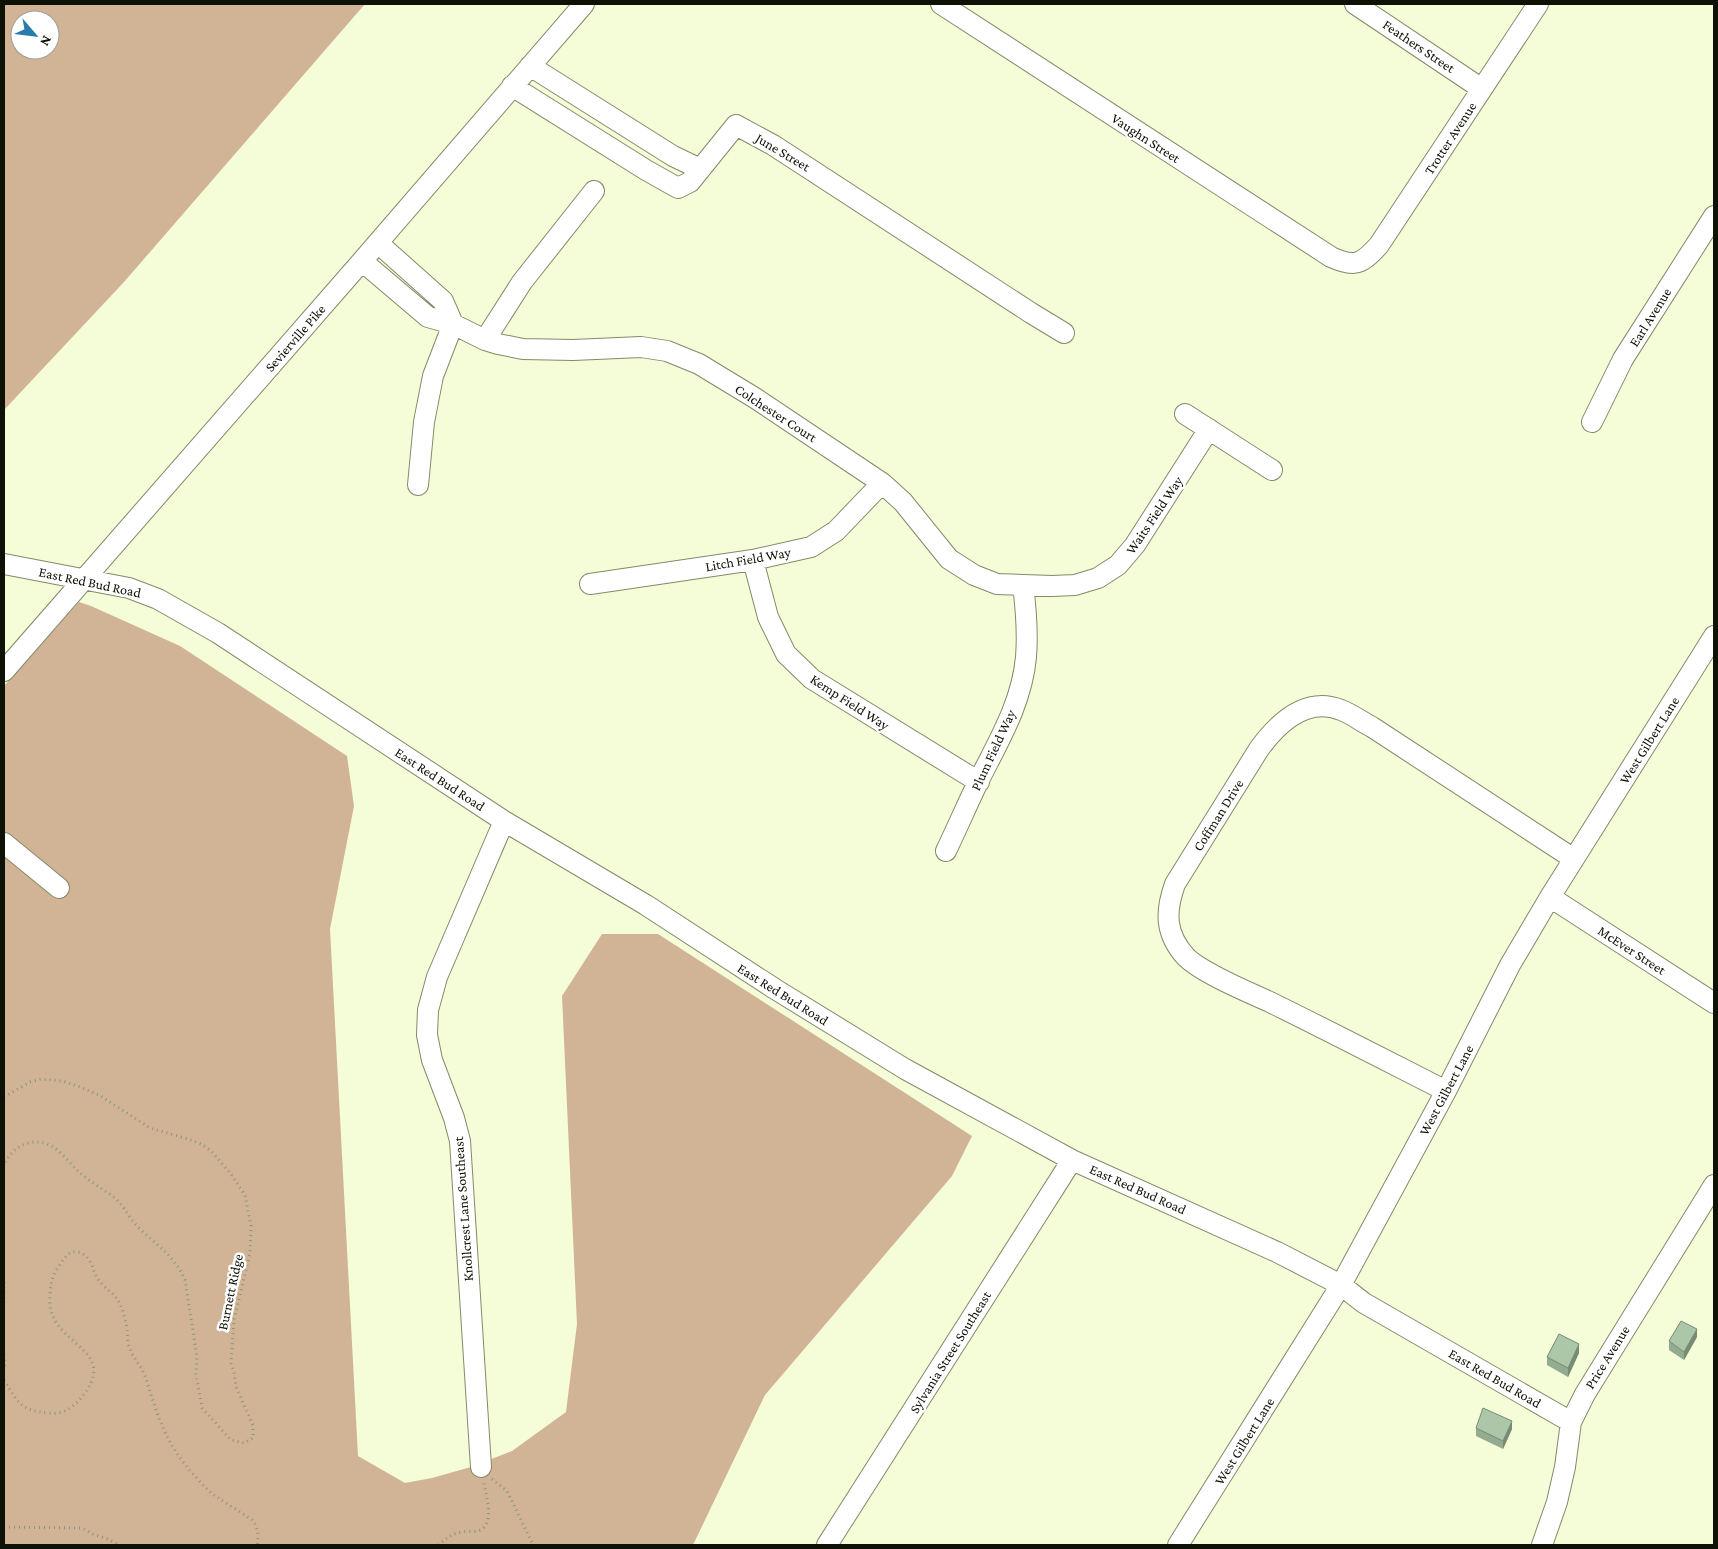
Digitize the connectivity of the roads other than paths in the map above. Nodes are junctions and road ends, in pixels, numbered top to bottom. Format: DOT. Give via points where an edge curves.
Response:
graph roads {
  1 [pos="584,4"];
  2 [pos="941,4"];
  3 [pos="1355,4"];
  4 [pos="1538,4"];
  5 [pos="530,66"];
  6 [pos="512,86"];
  7 [pos="1482,89"];
  8 [pos="700,169"];
  9 [pos="594,191"];
  10 [pos="1714,216"];
  11 [pos="378,243"];
  12 [pos="362,261"];
  13 [pos="1356,264"];
  14 [pos="453,324"];
  15 [pos="1064,333"];
  16 [pos="485,340"];
  17 [pos="1185,414"];
  18 [pos="1592,422"];
  19 [pos="1209,430"];
  20 [pos="1272,470"];
  21 [pos="882,483"];
  22 [pos="418,485"];
  23 [pos="753,560"];
  24 [pos="4,564"];
  25 [pos="83,579"];
  26 [pos="590,584"];
  27 [pos="1023,585"];
  28 [pos="1714,636"];
  29 [pos="4,671"];
  30 [pos="978,782"];
  31 [pos="504,821"];
  32 [pos="4,843"];
  33 [pos="946,851"];
  34 [pos="1574,859"];
  35 [pos="59,888"];
  36 [pos="1550,897"];
  37 [pos="1714,1003"];
  38 [pos="1446,1091"];
  39 [pos="1072,1160"];
  40 [pos="1714,1185"];
  41 [pos="1342,1285"];
  42 [pos="1571,1422"];
  43 [pos="481,1467"];
  44 [pos="827,1545"];
  45 [pos="1178,1545"];
  46 [pos="1542,1545"];
  1 -- 5 [label="street, Sevierville Pike"];
  2 -- 13 [label="street, Vaughn Street" via="1331,257"];
  3 -- 7 [label="street, Feathers Street"];
  4 -- 7 [label="street, Trotter Avenue"];
  5 -- 6 [label="street, Sevierville Pike"];
  5 -- 8 [label="street" via="673,156"];
  6 -- 8 [label="street, June Street" via="678,188 690,182"];
  6 -- 11 [label="street, Sevierville Pike"];
  7 -- 13 [label="street, Trotter Avenue" via="1379,245 1367,259"];
  8 -- 15 [label="street, June Street" via="736,126 773,145"];
  9 -- 16 [label="street" via="522,282"];
  10 -- 18 [label="street, Earl Avenue" via="1624,359"];
  11 -- 12 [label="street, Sevierville Pike"];
  11 -- 14 [label="street" via="443,302"];
  12 -- 14 [label="street, Colchester Court" via="428,317"];
  12 -- 25 [label="street, Sevierville Pike"];
  14 -- 16 [label="street, Colchester Court"];
  14 -- 22 [label="street" via="433,376 424,422"];
  16 -- 21 [label="street, Colchester Court" via="523,350 641,347 668,351 699,364"];
  17 -- 19 [label="street"];
  19 -- 20 [label="street"];
  19 -- 27 [label="street, Waits Field Way" via="1135,546 1118,565 1098,578 1075,585"];
  21 -- 23 [label="street, Litch Field Way" via="836,531 811,547"];
  21 -- 27 [label="street, Colchester Court" via="903,502 949,559 974,575 997,584"];
  23 -- 26 [label="street, Litch Field Way"];
  23 -- 30 [label="street, Kemp Field Way" via="768,617 786,654 812,679"];
  24 -- 25 [label="street, East Red Bud Road"];
  25 -- 29 [label="street, Sevierville Pike"];
  25 -- 31 [label="street, East Red Bud Road" via="129,588 180,610"];
  27 -- 30 [label="street, Plum Field Way" via="1026,659 1018,698"];
  28 -- 34 [label="street, West Gilbert Lane"];
  30 -- 33 [label="street, Plum Field Way"];
  31 -- 39 [label="street, East Red Bud Road" via="646,904 905,1069"];
  31 -- 43 [label="street, Knollcrest Lane Southeast" via="437,977 428,1010 427,1035 432,1060 460,1141"];
  32 -- 35 [label="street"];
  34 -- 36 [label="street, West Gilbert Lane"];
  34 -- 38 [label="street, Coffman Drive" via="1372,728 1340,710 1320,706 1288,717 1272,731 1175,884 1168,903 1169,925 1187,958 1206,971"];
  36 -- 37 [label="street, McEver Street"];
  36 -- 38 [label="street, West Gilbert Lane" via="1510,965"];
  38 -- 41 [label="street, West Gilbert Lane"];
  39 -- 41 [label="street, East Red Bud Road" via="1277,1252"];
  39 -- 44 [label="street, Sylvania Street Southeast"];
  40 -- 42 [label="street, Price Avenue"];
  41 -- 42 [label="street, East Red Bud Road" via="1364,1304"];
  41 -- 45 [label="street, West Gilbert Lane"];
  42 -- 46 [label="street, Price Avenue" via="1557,1502"];
}
